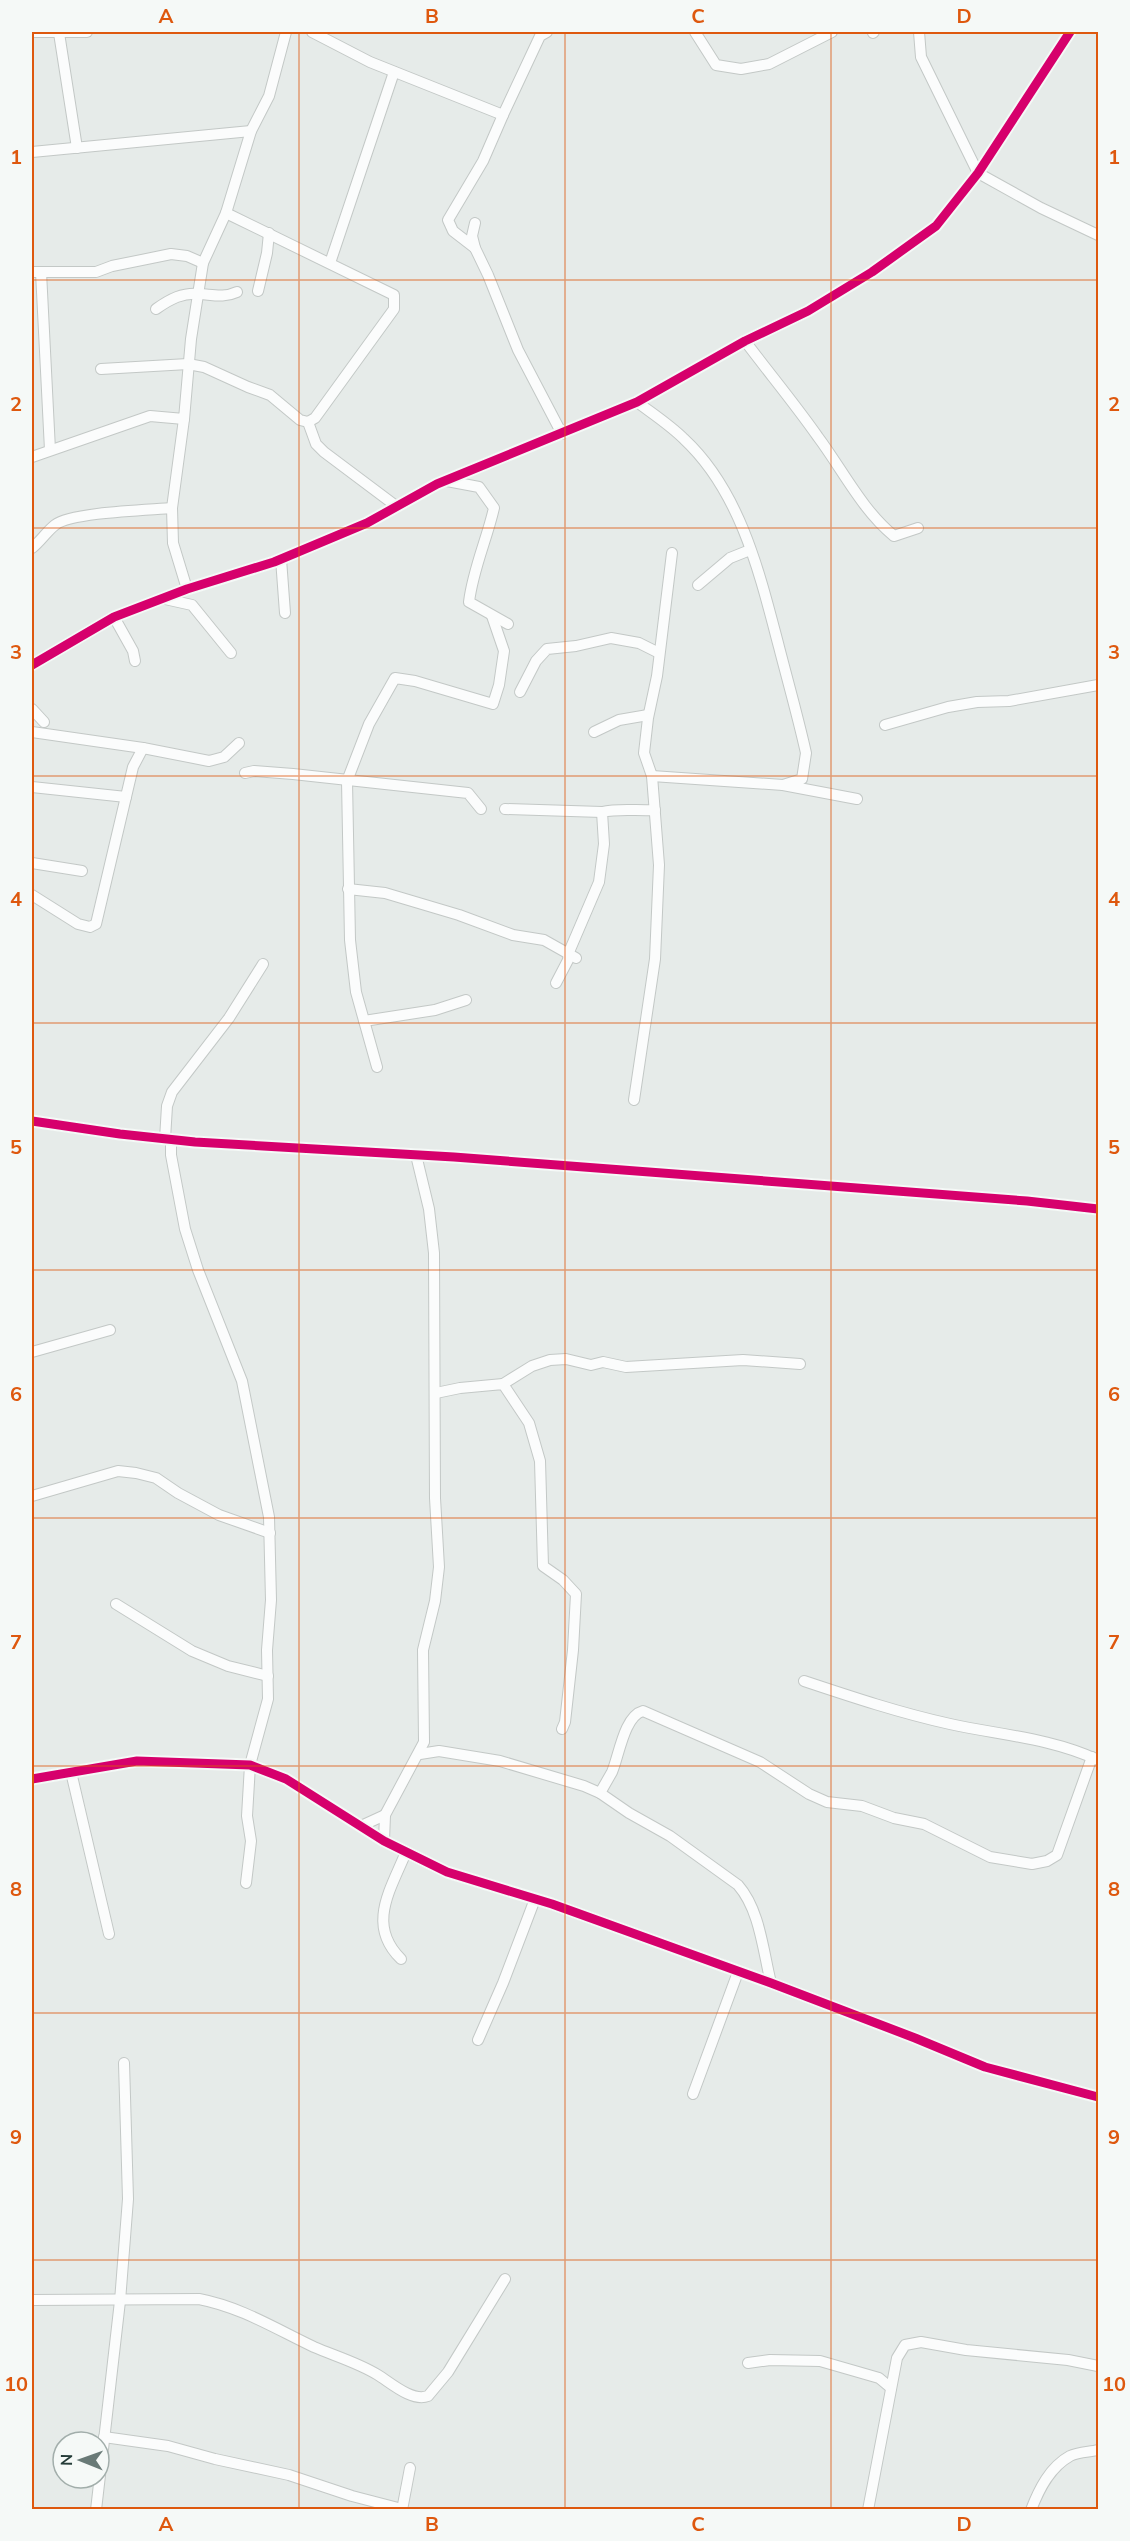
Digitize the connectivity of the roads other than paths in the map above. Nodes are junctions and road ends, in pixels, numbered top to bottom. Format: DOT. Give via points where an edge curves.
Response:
graph roads {
  1 [pos="32,32"];
  2 [pos="85,32"];
  3 [pos="286,32"];
  4 [pos="312,32"];
  5 [pos="547,32"];
  6 [pos="695,32"];
  7 [pos="832,32"];
  8 [pos="919,32"];
  9 [pos="1070,32"];
  10 [pos="58,33"];
  11 [pos="394,72"];
  12 [pos="503,115"];
  13 [pos="251,131"];
  14 [pos="77,148"];
  15 [pos="32,152"];
  16 [pos="978,173"];
  17 [pos="226,213"];
  18 [pos="475,224"];
  19 [pos="269,233"];
  20 [pos="1098,236"];
  21 [pos="475,248"];
  22 [pos="330,262"];
  23 [pos="203,263"];
  24 [pos="36,272"];
  25 [pos="258,291"];
  26 [pos="237,292"];
  27 [pos="198,293"];
  28 [pos="156,309"];
  29 [pos="745,341"];
  30 [pos="188,364"];
  31 [pos="101,369"];
  32 [pos="637,402"];
  33 [pos="184,419"];
  34 [pos="308,422"];
  35 [pos="562,434"];
  36 [pos="50,450"];
  37 [pos="32,457"];
  38 [pos="447,481"];
  39 [pos="396,506"];
  40 [pos="172,508"];
  41 [pos="918,528"];
  42 [pos="32,548"];
  43 [pos="750,550"];
  44 [pos="672,553"];
  45 [pos="281,559"];
  46 [pos="698,585"];
  47 [pos="187,589"];
  48 [pos="165,599"];
  49 [pos="285,613"];
  50 [pos="492,616"];
  51 [pos="114,617"];
  52 [pos="508,624"];
  53 [pos="231,653"];
  54 [pos="659,653"];
  55 [pos="135,661"];
  56 [pos="32,665"];
  57 [pos="1098,686"];
  58 [pos="520,692"];
  59 [pos="32,709"];
  60 [pos="648,715"];
  61 [pos="44,722"];
  62 [pos="885,725"];
  63 [pos="32,732"];
  64 [pos="594,732"];
  65 [pos="239,743"];
  66 [pos="143,748"];
  67 [pos="245,772"];
  68 [pos="652,776"];
  69 [pos="347,781"];
  70 [pos="783,785"];
  71 [pos="32,788"];
  72 [pos="126,797"];
  73 [pos="857,799"];
  74 [pos="481,809"];
  75 [pos="506,809"];
  76 [pos="655,810"];
  77 [pos="602,812"];
  78 [pos="32,863"];
  79 [pos="82,871"];
  80 [pos="348,889"];
  81 [pos="32,895"];
  82 [pos="573,955"];
  83 [pos="262,964"];
  84 [pos="556,983"];
  85 [pos="466,1000"];
  86 [pos="364,1021"];
  87 [pos="377,1067"];
  88 [pos="634,1100"];
  89 [pos="32,1121"];
  90 [pos="168,1139"];
  91 [pos="416,1155"];
  92 [pos="1098,1209"];
  93 [pos="110,1330"];
  94 [pos="32,1352"];
  95 [pos="800,1364"];
  96 [pos="503,1384"];
  97 [pos="436,1393"];
  98 [pos="32,1496"];
  99 [pos="270,1533"];
  100 [pos="116,1604"];
  101 [pos="268,1677"];
  102 [pos="804,1681"];
  103 [pos="562,1728"];
  104 [pos="424,1740"];
  105 [pos="439,1751"];
  106 [pos="420,1754"];
  107 [pos="1095,1759"];
  108 [pos="250,1765"];
  109 [pos="71,1772"];
  110 [pos="32,1779"];
  111 [pos="600,1793"];
  112 [pos="385,1815"];
  113 [pos="361,1826"];
  114 [pos="384,1841"];
  115 [pos="406,1852"];
  116 [pos="246,1883"];
  117 [pos="535,1899"];
  118 [pos="109,1934"];
  119 [pos="401,1959"];
  120 [pos="738,1972"];
  121 [pos="771,1983"];
  122 [pos="478,2040"];
  123 [pos="124,2062"];
  124 [pos="693,2094"];
  125 [pos="1098,2097"];
  126 [pos="505,2279"];
  127 [pos="32,2300"];
  128 [pos="120,2301"];
  129 [pos="748,2363"];
  130 [pos="1098,2366"];
  131 [pos="894,2373"];
  132 [pos="879,2378"];
  133 [pos="891,2388"];
  134 [pos="105,2430"];
  135 [pos="111,2438"];
  136 [pos="1098,2450"];
  137 [pos="410,2468"];
  138 [pos="98,2490"];
  139 [pos="402,2509"];
  140 [pos="96,2510"];
  141 [pos="868,2510"];
  142 [pos="1031,2510"];
  1 -- 10 [label="street"];
  2 -- 10 [label="street"];
  3 -- 13 [label="street" via="269,96"];
  4 -- 11 [label="street"];
  5 -- 12 [label="street" via="540,36"];
  6 -- 7 [label="street" via="716,65 741,69 770,64"];
  8 -- 16 [label="street" via="921,57"];
  9 -- 16 [label="street"];
  10 -- 14 [label="street"];
  11 -- 12 [label="street"];
  11 -- 22 [label="street"];
  12 -- 21 [label="street" via="483,161 448,220 453,231"];
  13 -- 14 [label="street"];
  13 -- 17 [label="street"];
  14 -- 15 [label="street"];
  16 -- 20 [label="street"];
  16 -- 29 [label="street" via="936,226 808,311"];
  17 -- 19 [label="street"];
  17 -- 23 [label="street"];
  18 -- 21 [label="street"];
  19 -- 22 [label="street"];
  19 -- 25 [label="street"];
  21 -- 35 [label="street" via="518,350"];
  22 -- 34 [label="street" via="394,295 395,304 319,413"];
  23 -- 24 [label="street" via="171,254 96,273"];
  23 -- 27 [label="street"];
  24 -- 36 [label="street"];
  26 -- 27 [label="street" via="226,297"];
  27 -- 28 [label="street" via="173,297"];
  27 -- 30 [label="street"];
  29 -- 32 [label="street"];
  29 -- 41 [label="street" via="886,529 894,536"];
  30 -- 31 [label="street"];
  30 -- 33 [label="street"];
  30 -- 34 [label="street" via="213,370 270,395 300,420"];
  32 -- 35 [label="street"];
  32 -- 43 [label="street" via="684,439 710,469 733,507"];
  33 -- 36 [label="street" via="150,416"];
  33 -- 40 [label="street"];
  34 -- 39 [label="street" via="316,444 324,452"];
  35 -- 38 [label="street"];
  36 -- 37 [label="street"];
  38 -- 39 [label="street"];
  38 -- 50 [label="street" via="479,487 494,508 469,602"];
  39 -- 45 [label="street" via="368,523"];
  40 -- 42 [label="street" via="136,508 66,521 56,524"];
  40 -- 47 [label="street" via="173,543"];
  43 -- 46 [label="street" via="723,563"];
  43 -- 70 [label="street" via="766,594 806,753 802,779"];
  44 -- 54 [label="street"];
  45 -- 47 [label="street"];
  45 -- 49 [label="street"];
  47 -- 48 [label="street"];
  48 -- 51 [label="street"];
  48 -- 53 [label="street" via="192,605"];
  50 -- 52 [label="street"];
  50 -- 69 [label="street" via="504,651 493,704 395,678 369,724"];
  51 -- 55 [label="street"];
  51 -- 56 [label="street"];
  54 -- 58 [label="street" via="639,643 611,638 547,649"];
  54 -- 60 [label="street"];
  57 -- 62 [label="street" via="958,705"];
  59 -- 61 [label="street"];
  60 -- 64 [label="street" via="619,720"];
  60 -- 68 [label="street" via="644,753"];
  63 -- 66 [label="street"];
  65 -- 66 [label="street" via="224,757 209,761"];
  66 -- 72 [label="street" via="132,768"];
  67 -- 69 [label="street"];
  68 -- 70 [label="street"];
  68 -- 76 [label="street"];
  69 -- 74 [label="street" via="468,794"];
  69 -- 80 [label="street"];
  70 -- 73 [label="street"];
  71 -- 72 [label="street"];
  72 -- 81 [label="street" via="96,924 78,924"];
  75 -- 77 [label="street"];
  76 -- 77 [label="street"];
  76 -- 88 [label="street" via="659,866 655,959"];
  77 -- 82 [label="street" via="604,844 599,882"];
  78 -- 79 [label="street"];
  80 -- 82 [label="street" via="396,896 513,934 544,940"];
  80 -- 86 [label="street" via="356,992"];
  82 -- 84 [label="street"];
  83 -- 90 [label="street" via="229,1018 171,1092 167,1106"];
  85 -- 86 [label="street" via="435,1010"];
  86 -- 87 [label="street"];
  89 -- 90 [label="street"];
  90 -- 91 [label="street"];
  90 -- 99 [label="street" via="185,1229 242,1381"];
  91 -- 92 [label="street"];
  91 -- 97 [label="street" via="434,1252"];
  93 -- 94 [label="street"];
  95 -- 96 [label="street" via="743,1360 626,1367 550,1360"];
  96 -- 97 [label="street"];
  96 -- 103 [label="street" via="529,1423 540,1461 543,1566 576,1594"];
  97 -- 104 [label="street" via="439,1567 423,1650"];
  98 -- 99 [label="street" via="118,1471 135,1473 156,1478 219,1515"];
  99 -- 101 [label="street"];
  100 -- 101 [label="street" via="192,1652"];
  101 -- 108 [label="street" via="265,1713"];
  102 -- 107 [label="street" via="897,1712 1057,1744"];
  104 -- 105 [label="street"];
  104 -- 106 [label="street"];
  105 -- 106 [label="street"];
  105 -- 111 [label="street" via="524,1766"];
  106 -- 112 [label="street"];
  107 -- 111 [label="street" via="1057,1855 1032,1863 990,1857 924,1824 862,1806 827,1802 760,1762 643,1711 629,1724"];
  108 -- 109 [label="street" via="137,1761"];
  108 -- 113 [label="street" via="286,1779"];
  108 -- 116 [label="street" via="247,1815 251,1841"];
  109 -- 110 [label="street"];
  109 -- 118 [label="street"];
  111 -- 121 [label="street" via="670,1836 738,1885 754,1914"];
  112 -- 113 [label="street"];
  112 -- 114 [label="street"];
  113 -- 114 [label="street"];
  114 -- 115 [label="street"];
  115 -- 117 [label="street" via="447,1872"];
  115 -- 119 [label="street" via="383,1916 386,1940"];
  117 -- 120 [label="street"];
  117 -- 122 [label="street"];
  120 -- 121 [label="street"];
  120 -- 124 [label="street"];
  121 -- 125 [label="street" via="985,2067"];
  123 -- 128 [label="street" via="128,2199"];
  126 -- 128 [label="street" via="448,2373 423,2398 412,2396 277,2326 220,2303 198,2299"];
  127 -- 128 [label="street"];
  128 -- 134 [label="street"];
  129 -- 132 [label="street" via="807,2359"];
  130 -- 131 [label="street" via="911,2342 901,2350"];
  131 -- 132 [label="street"];
  131 -- 133 [label="street"];
  132 -- 133 [label="street"];
  133 -- 141 [label="street"];
  135 -- 139 [label="street" via="168,2446 289,2475"];
  136 -- 142 [label="street" via="1071,2456 1051,2472"];
  137 -- 139 [label="street"];
  138 -- 140 [label="street"];
}
